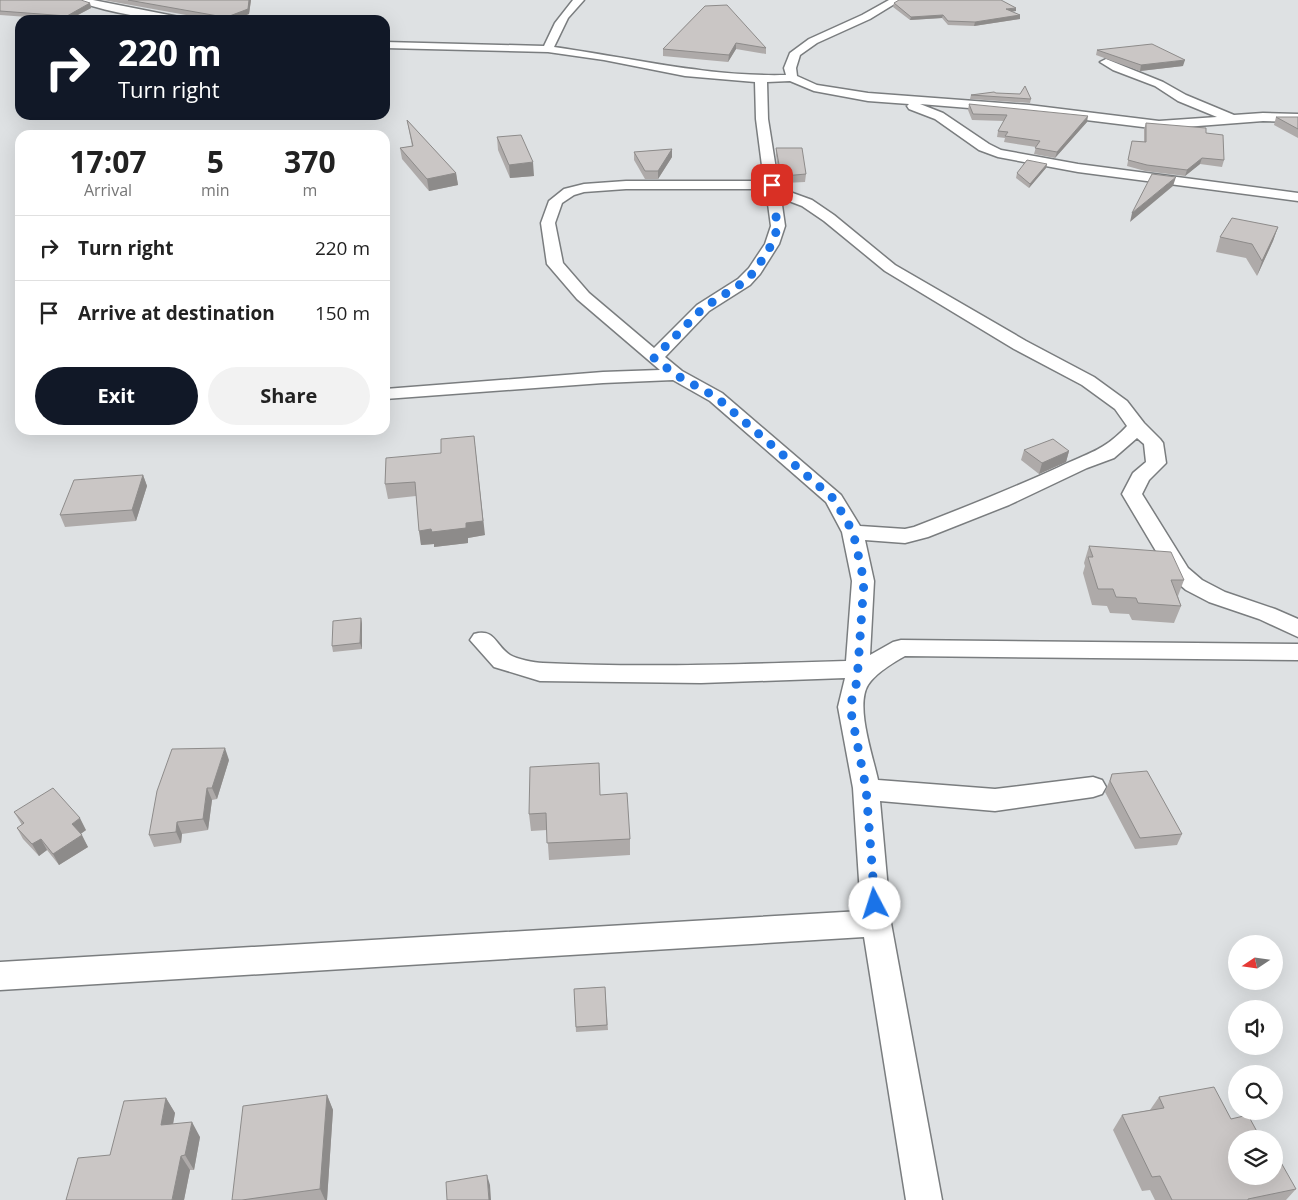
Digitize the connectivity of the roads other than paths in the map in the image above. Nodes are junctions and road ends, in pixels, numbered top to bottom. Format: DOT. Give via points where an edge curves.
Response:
graph roads {
  1 [pos="83,0"];
  2 [pos="579,0"];
  3 [pos="896,0"];
  4 [pos="165,15"];
  5 [pos="390,45"];
  6 [pos="548,49"];
  7 [pos="1106,62"];
  8 [pos="792,78"];
  9 [pos="761,79"];
  10 [pos="868,97"];
  11 [pos="1298,118"];
  12 [pos="1231,119"];
  13 [pos="772,188"];
  14 [pos="1298,197"];
  15 [pos="654,358"];
  16 [pos="676,375"];
  17 [pos="390,394"];
  18 [pos="1137,427"];
  19 [pos="853,532"];
  20 [pos="1298,629"];
  21 [pos="482,640"];
  22 [pos="1298,652"];
  23 [pos="857,675"];
  24 [pos="1093,787"];
  25 [pos="866,788"];
  26 [pos="876,923"];
  27 [pos="0,976"];
  28 [pos="924,1200"];
  1 -- 4 [label="street" via="104,7"];
  2 -- 6 [label="street" via="556,26"];
  3 -- 8 [label="street" via="795,53 790,68"];
  5 -- 6 [label="street"];
  6 -- 9 [label="street" via="685,73"];
  7 -- 12 [label="street"];
  8 -- 9 [label="street"];
  8 -- 10 [label="street" via="826,91"];
  9 -- 13 [label="street" via="762,119"];
  10 -- 12 [label="street" via="1029,109 1159,125"];
  10 -- 14 [label="street" via="896,100 938,116 998,153 1078,168"];
  11 -- 12 [label="street"];
  13 -- 15 [label="street" via="778,226 772,244 755,271 744,282 703,308"];
  13 -- 15 [label="street" via="626,185 584,188 569,192 556,201 548,223 555,264 583,296"];
  13 -- 18 [label="street" via="807,203 890,268 1088,381 1121,405"];
  15 -- 16 [label="street"];
  16 -- 17 [label="street" via="633,375"];
  16 -- 19 [label="street" via="716,397 834,499"];
  18 -- 19 [label="street" via="1107,454 1002,501 921,532 905,536"];
  18 -- 20 [label="street" via="1152,442 1156,463 1140,478 1132,494 1180,574 1217,597 1267,614"];
  19 -- 23 [label="street" via="864,581"];
  21 -- 23 [label="street" via="502,661 540,672"];
  22 -- 23 [label="street" via="901,648"];
  23 -- 25 [label="street" via="850,707"];
  24 -- 25 [label="street" via="995,800"];
  25 -- 26 [label="street"];
  26 -- 27 [label="street"];
  26 -- 28 [label="street"];
}
